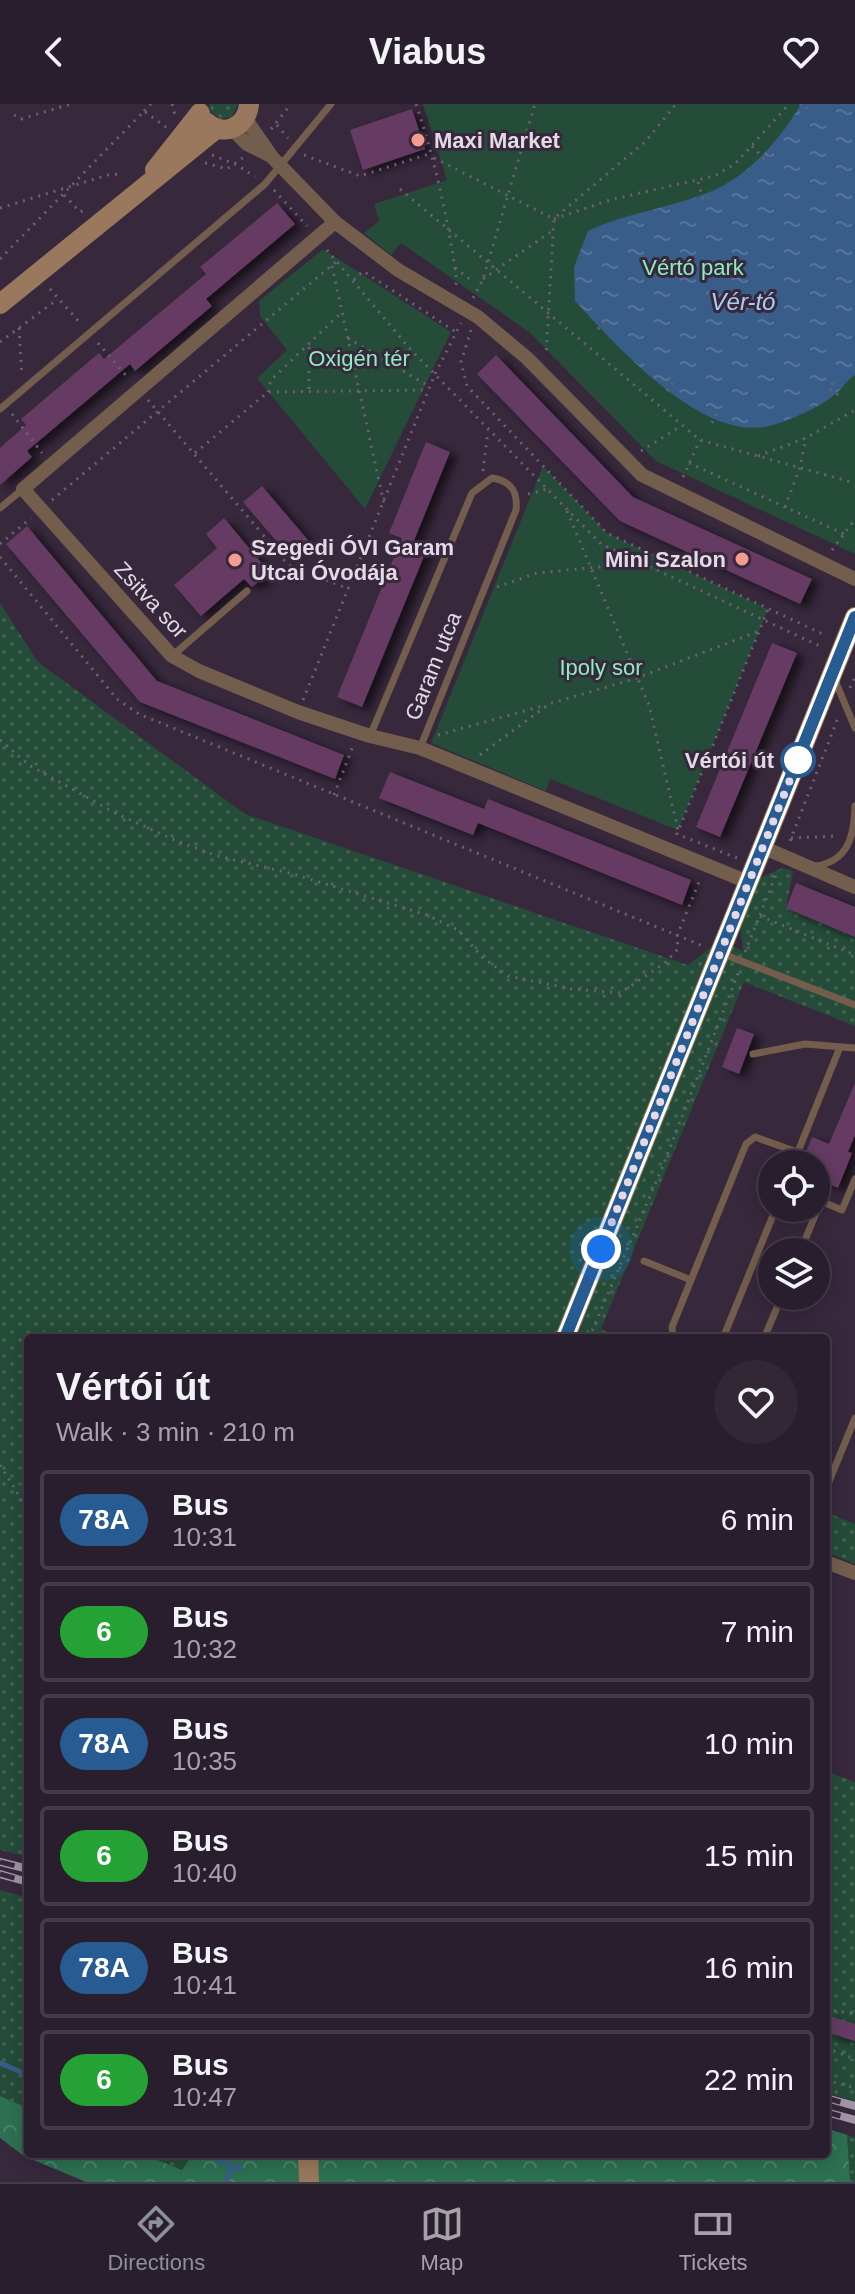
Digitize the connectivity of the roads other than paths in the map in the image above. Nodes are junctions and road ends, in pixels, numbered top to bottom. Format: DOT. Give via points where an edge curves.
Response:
graph roads {
  1 [pos="331,104"];
  2 [pos="199,109"];
  3 [pos="235,120"];
  4 [pos="276,161"];
  5 [pos="142,187"];
  6 [pos="335,222"];
  7 [pos="0,304"];
  8 [pos="3,407"];
  9 [pos="23,489"];
  10 [pos="0,508"];
  11 [pos="855,579"];
  12 [pos="247,591"];
  13 [pos="855,617"];
  14 [pos="172,656"];
  15 [pos="833,676"];
  16 [pos="855,728"];
  17 [pos="364,734"];
  18 [pos="422,744"];
  19 [pos="855,806"];
  20 [pos="755,864"];
  21 [pos="814,867"];
  22 [pos="855,887"];
  23 [pos="719,953"];
  24 [pos="855,1005"];
  25 [pos="840,1047"];
  26 [pos="855,1048"];
  27 [pos="753,1054"];
  28 [pos="792,1150"];
  29 [pos="798,1150"];
  30 [pos="855,1179"];
  31 [pos="853,1192"];
  32 [pos="830,1205"];
  33 [pos="770,1222"];
  34 [pos="644,1261"];
  35 [pos="691,1280"];
  36 [pos="776,1310"];
  37 [pos="567,1334"];
  38 [pos="673,1334"];
  39 [pos="725,1334"];
  40 [pos="766,1334"];
  41 [pos="855,1418"];
  42 [pos="830,1479"];
  43 [pos="830,1564"];
  44 [pos="855,1573"];
  45 [pos="308,2158"];
  46 [pos="309,2182"];
  1 -- 4 [label="lane" via="296,147"];
  2 -- 3 [label="street"];
  2 -- 5 [label="street"];
  3 -- 4 [label="street" via="247,144"];
  3 -- 5 [label="street"];
  4 -- 6 [label="street"];
  4 -- 8 [label="lane" via="265,184"];
  5 -- 7 [label="street"];
  6 -- 9 [label="street"];
  6 -- 11 [label="street" via="398,270 472,313 539,370 642,475"];
  9 -- 10 [label="lane"];
  9 -- 14 [label="street, Zsitva sor"];
  12 -- 14 [label="lane"];
  13 -- 15 [label="street"];
  14 -- 17 [label="street, Zsitva sor" via="298,712"];
  15 -- 16 [label="lane"];
  15 -- 20 [label="street"];
  17 -- 18 [label="street, Zsitva sor"];
  17 -- 18 [label="lane, Garam utca" via="472,493 492,478 503,480 513,486 516,510"];
  18 -- 20 [label="street, Zsitva sor" via="464,767 706,865"];
  19 -- 21 [label="lane" via="853,835 842,855"];
  20 -- 21 [label="street, Zsitva sor" via="784,858"];
  20 -- 23 [label="street"];
  21 -- 22 [label="street, Zsitva sor"];
  23 -- 24 [label="lane"];
  23 -- 37 [label="street"];
  25 -- 26 [label="lane"];
  25 -- 27 [label="lane" via="805,1044"];
  25 -- 29 [label="lane"];
  28 -- 35 [label="lane" via="766,1139 750,1139"];
  30 -- 31 [label="lane"];
  31 -- 32 [label="lane" via="842,1210"];
  33 -- 39 [label="lane"];
  34 -- 35 [label="lane"];
  35 -- 38 [label="lane"];
  36 -- 40 [label="lane"];
  41 -- 42 [label="lane"];
  43 -- 44 [label="street"];
  45 -- 46 [label="street"];
}
